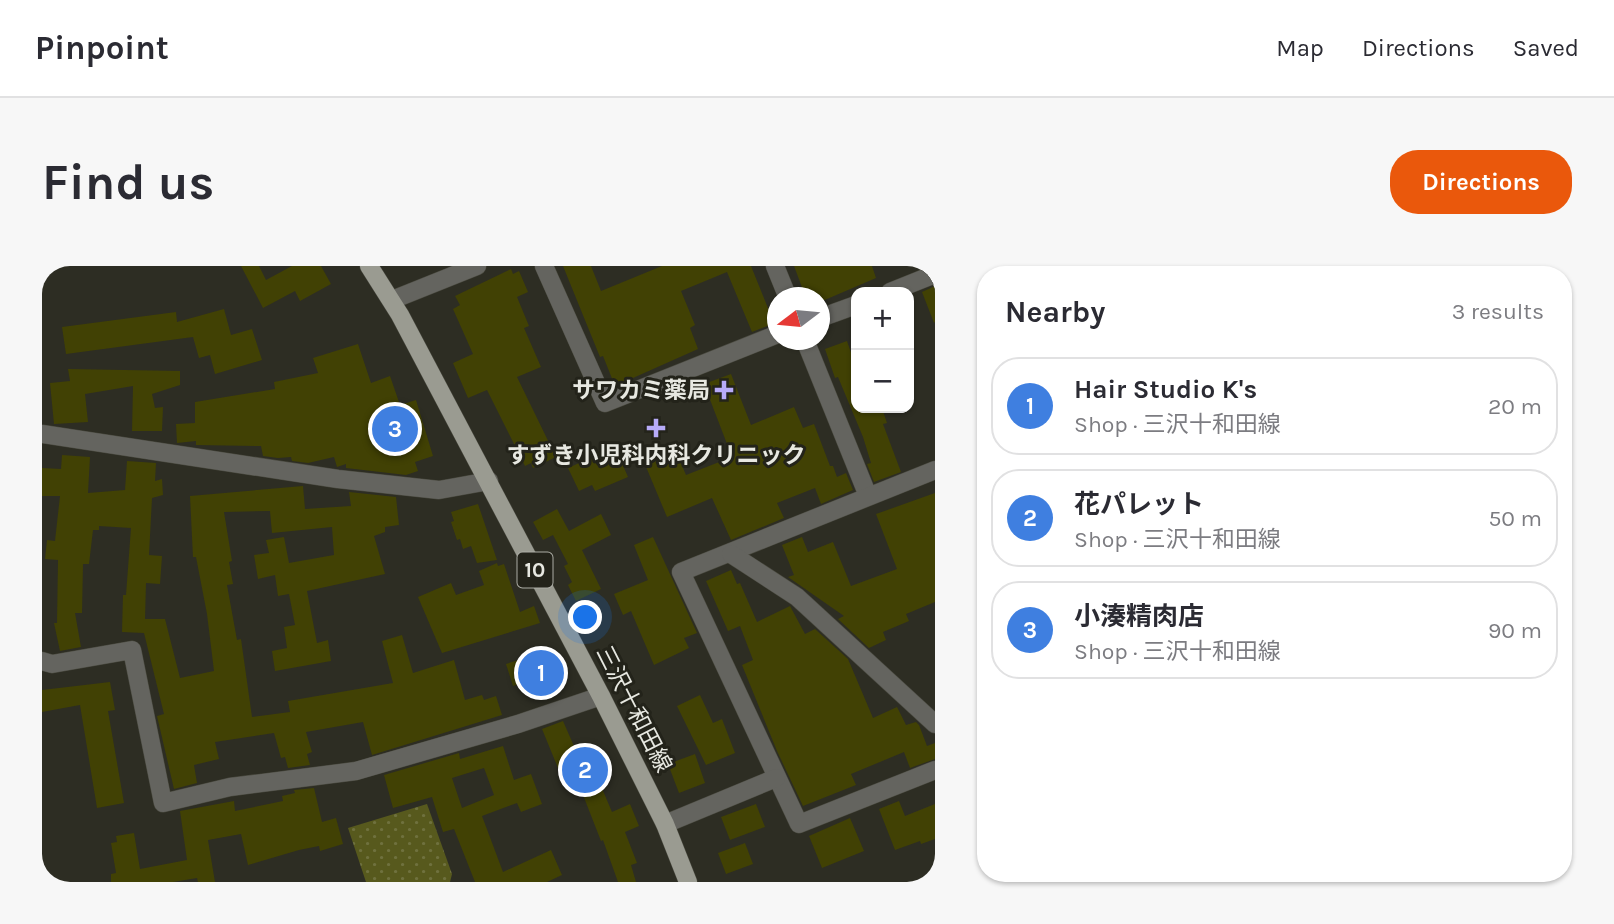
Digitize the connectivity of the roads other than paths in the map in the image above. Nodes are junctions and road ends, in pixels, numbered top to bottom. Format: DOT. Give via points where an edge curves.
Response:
graph roads {
  1 [pos="369,266"];
  2 [pos="477,266"];
  3 [pos="544,266"];
  4 [pos="775,266"];
  5 [pos="935,274"];
  6 [pos="784,287"];
  7 [pos="902,287"];
  8 [pos="392,300"];
  9 [pos="851,306"];
  10 [pos="830,314"];
  11 [pos="767,338"];
  12 [pos="809,350"];
  13 [pos="42,433"];
  14 [pos="935,470"];
  15 [pos="489,481"];
  16 [pos="868,496"];
  17 [pos="731,554"];
  18 [pos="42,662"];
  19 [pos="601,696"];
  20 [pos="935,724"];
  21 [pos="935,770"];
  22 [pos="776,778"];
  23 [pos="665,824"];
  24 [pos="688,882"];
  1 -- 8 [label="main road, 三沢十和田線 / 10"];
  2 -- 8 [label="street"];
  3 -- 11 [label="street" via="605,403"];
  4 -- 6 [label="street"];
  5 -- 7 [label="street"];
  8 -- 15 [label="main road, 三沢十和田線 / 10"];
  9 -- 10 [label="street"];
  12 -- 16 [label="street"];
  13 -- 15 [label="street" via="439,490"];
  14 -- 16 [label="street"];
  15 -- 19 [label="main road, 三沢十和田線 / 10"];
  16 -- 17 [label="street"];
  17 -- 20 [label="street" via="797,597"];
  17 -- 22 [label="street" via="681,572"];
  18 -- 19 [label="street" via="132,650 163,803 230,787 356,771"];
  19 -- 23 [label="main road, 三沢十和田線 / 10"];
  21 -- 22 [label="street" via="799,824"];
  22 -- 23 [label="street"];
  23 -- 24 [label="main road, 三沢十和田線 / 10"];
}
